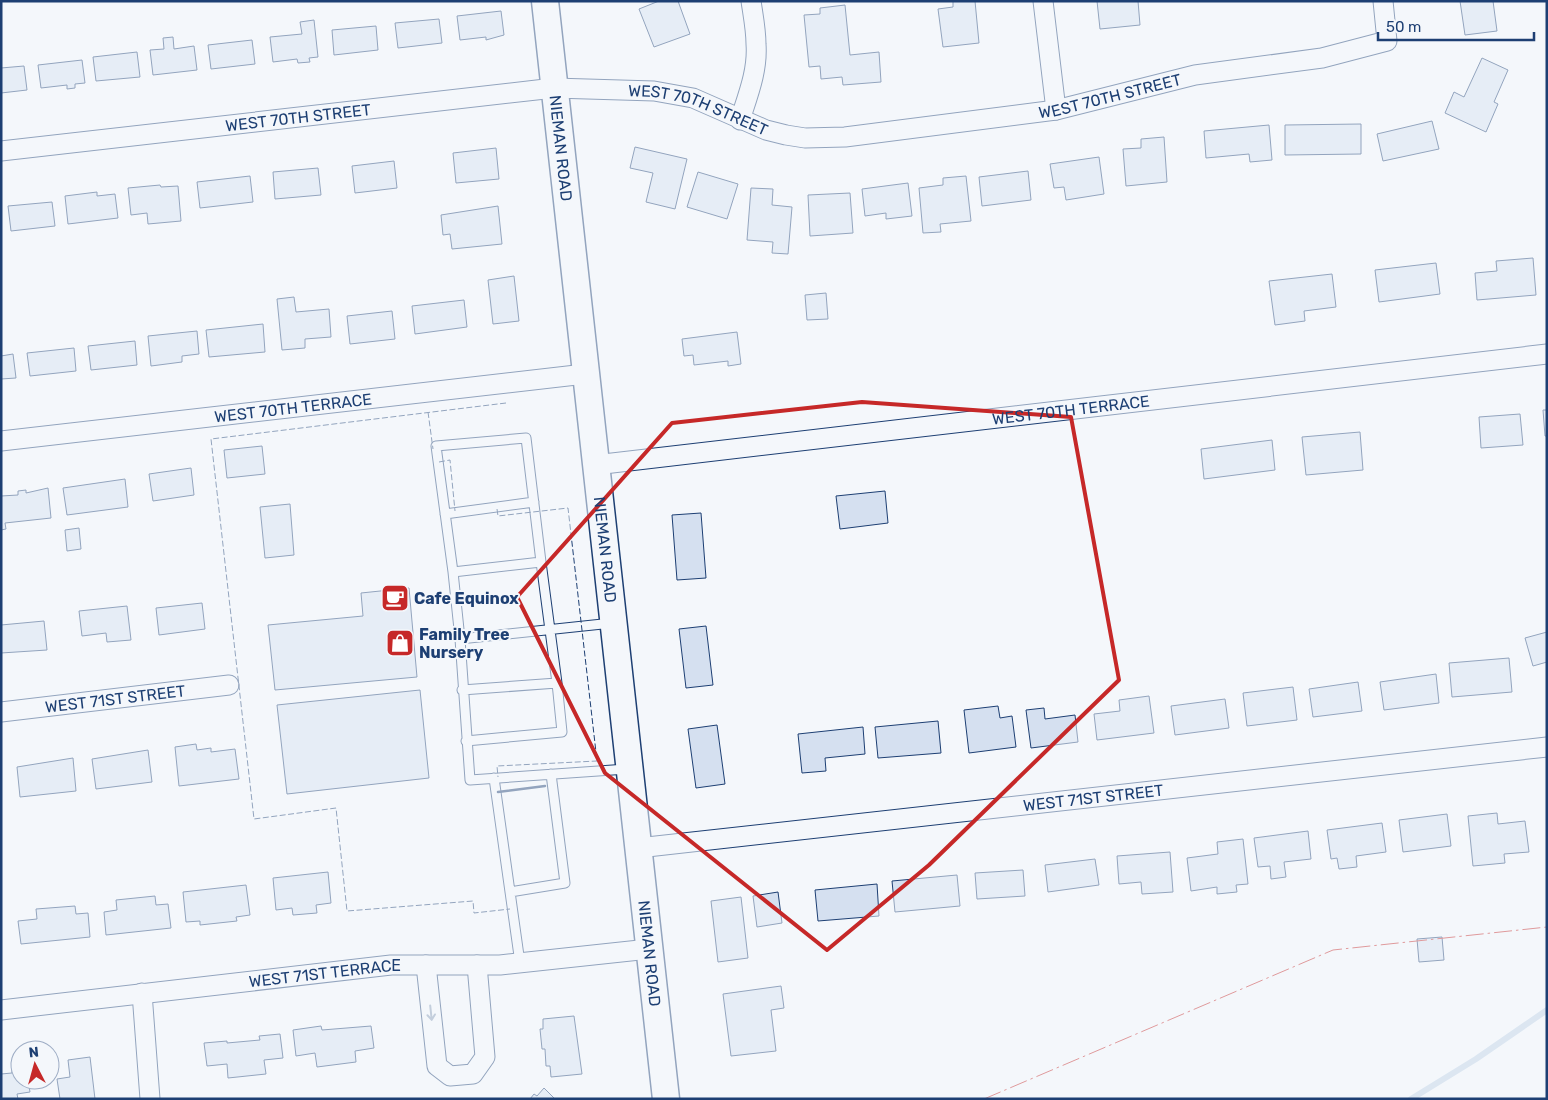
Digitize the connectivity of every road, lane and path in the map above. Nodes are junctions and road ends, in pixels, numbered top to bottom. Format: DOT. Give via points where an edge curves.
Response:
graph roads {
  1 [pos="544,1"];
  2 [pos="751,1"];
  3 [pos="1043,1"];
  4 [pos="1383,1"];
  5 [pos="554,88"];
  6 [pos="1056,110"];
  7 [pos="740,120"];
  8 [pos="1,152"];
  9 [pos="1547,354"];
  10 [pos="585,374"];
  11 [pos="1,442"];
  12 [pos="595,465"];
  13 [pos="534,502"];
  14 [pos="445,514"];
  15 [pos="541,562"];
  16 [pos="452,572"];
  17 [pos="613,623"];
  18 [pos="550,630"];
  19 [pos="460,639"];
  20 [pos="557,683"];
  21 [pos="229,685"];
  22 [pos="462,690"];
  23 [pos="1,712"];
  24 [pos="466,742"];
  25 [pos="1547,747"];
  26 [pos="630,769"];
  27 [pos="551,774"];
  28 [pos="494,778"];
  29 [pos="638,848"];
  30 [pos="510,892"];
  31 [pos="649,948"];
  32 [pos="520,963"];
  33 [pos="426,965"];
  34 [pos="477,965"];
  35 [pos="142,993"];
  36 [pos="1,1010"];
  37 [pos="150,1099"];
  38 [pos="666,1099"];
  1 -- 5 [label="main road, NIEMAN ROAD"];
  2 -- 7 [label="street" via="755,64"];
  3 -- 6 [label="street"];
  4 -- 6 [label="street, WEST 70TH STREET" via="1387,41 1322,58 1196,75"];
  5 -- 7 [label="street, WEST 70TH STREET" via="654,91 693,98"];
  5 -- 8 [label="street, WEST 70TH STREET"];
  5 -- 10 [label="main road, NIEMAN ROAD"];
  6 -- 7 [label="street, WEST 70TH STREET" via="825,139 786,135"];
  9 -- 12 [label="street, WEST 70TH TERRACE"];
  10 -- 11 [label="street, WEST 70TH TERRACE"];
  10 -- 12 [label="main road, NIEMAN ROAD"];
  12 -- 17 [label="main road, NIEMAN ROAD"];
  13 -- 14 [label="lane"];
  13 -- 14 [label="lane" via="526,438 436,446"];
  13 -- 15 [label="lane"];
  14 -- 16 [label="lane"];
  15 -- 16 [label="lane"];
  15 -- 18 [label="lane"];
  16 -- 19 [label="lane"];
  17 -- 18 [label="lane"];
  17 -- 26 [label="main road, NIEMAN ROAD"];
  18 -- 19 [label="lane"];
  18 -- 20 [label="lane"];
  19 -- 22 [label="lane"];
  20 -- 22 [label="lane"];
  20 -- 24 [label="lane" via="562,732"];
  21 -- 23 [label="street, WEST 71ST STREET"];
  22 -- 24 [label="lane"];
  24 -- 28 [label="lane" via="470,780"];
  25 -- 29 [label="street, WEST 71ST STREET"];
  26 -- 27 [label="lane"];
  26 -- 29 [label="main road, NIEMAN ROAD"];
  27 -- 28 [label="lane"];
  27 -- 30 [label="lane" via="565,883"];
  28 -- 30 [label="lane"];
  29 -- 31 [label="main road, NIEMAN ROAD"];
  30 -- 32 [label="lane"];
  31 -- 32 [label="street, WEST 71ST TERRACE"];
  31 -- 38 [label="main road, NIEMAN ROAD"];
  32 -- 34 [label="street, WEST 71ST TERRACE"];
  33 -- 34 [label="street, WEST 71ST TERRACE"];
  33 -- 34 [label="street, one-way" via="437,1066 450,1076 473,1074 485,1057"];
  33 -- 35 [label="street, WEST 71ST TERRACE" via="391,964"];
  35 -- 36 [label="street, WEST 71ST TERRACE"];
  35 -- 37 [label="street"];
}
